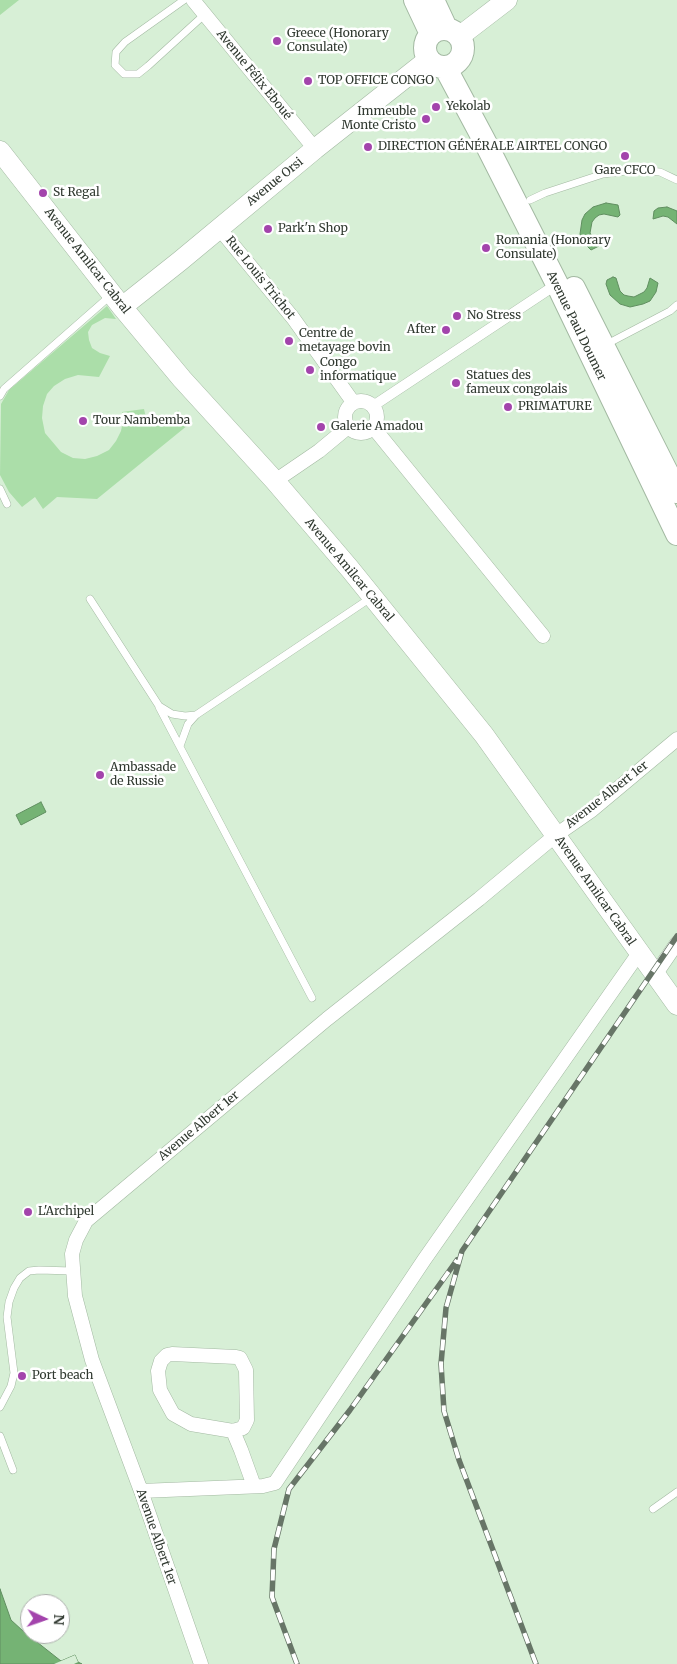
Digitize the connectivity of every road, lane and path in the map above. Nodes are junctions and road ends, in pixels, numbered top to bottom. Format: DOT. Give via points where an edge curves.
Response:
graph roads {
  1 [pos="184,0"];
  2 [pos="193,0"];
  3 [pos="415,0"];
  4 [pos="433,0"];
  5 [pos="507,0"];
  6 [pos="204,15"];
  7 [pos="446,33"];
  8 [pos="444,62"];
  9 [pos="315,149"];
  10 [pos="0,151"];
  11 [pos="677,180"];
  12 [pos="530,200"];
  13 [pos="219,228"];
  14 [pos="557,284"];
  15 [pos="117,300"];
  16 [pos="677,305"];
  17 [pos="596,349"];
  18 [pos="0,396"];
  19 [pos="353,402"];
  20 [pos="373,406"];
  21 [pos="348,427"];
  22 [pos="373,427"];
  23 [pos="640,439"];
  24 [pos="275,481"];
  25 [pos="0,489"];
  26 [pos="677,492"];
  27 [pos="7,504"];
  28 [pos="677,534"];
  29 [pos="372,597"];
  30 [pos="90,600"];
  31 [pos="543,636"];
  32 [pos="159,706"];
  33 [pos="196,715"];
  34 [pos="677,739"];
  35 [pos="180,746"];
  36 [pos="556,835"];
  37 [pos="677,944"];
  38 [pos="639,953"];
  39 [pos="655,976"];
  40 [pos="312,998"];
  41 [pos="677,1005"];
  42 [pos="72,1271"];
  43 [pos="0,1407"];
  44 [pos="233,1431"];
  45 [pos="0,1436"];
  46 [pos="13,1470"];
  47 [pos="254,1486"];
  48 [pos="141,1491"];
  49 [pos="677,1492"];
  50 [pos="653,1510"];
  51 [pos="201,1664"];
  1 -- 6 [label="lane" via="116,52 115,64 124,74 138,74"];
  2 -- 6 [label="street, Avenue Félix Eboué"];
  3 -- 7 [label="main road"];
  4 -- 7 [label="main road"];
  5 -- 7 [label="main road"];
  6 -- 9 [label="street, Avenue Félix Eboué"];
  7 -- 8 [label="main road" via="463,45 462,54"];
  7 -- 8 [label="main road" via="427,39 426,46 426,53"];
  8 -- 9 [label="main road, Avenue Orsi"];
  8 -- 12 [label="main road, Avenue Paul Doumer"];
  8 -- 14 [label="main road, Avenue Paul Doumer"];
  9 -- 13 [label="main road, Avenue Orsi"];
  10 -- 15 [label="main road, Avenue Amilcar Cabral"];
  11 -- 12 [label="lane" via="660,172 634,170 604,174"];
  12 -- 17 [label="main road, Avenue Paul Doumer"];
  13 -- 15 [label="main road, Avenue Orsi" via="180,261"];
  13 -- 19 [label="street, Rue Louis Trichot" via="293,318"];
  14 -- 17 [label="main road, Avenue Paul Doumer"];
  14 -- 20 [label="street"];
  15 -- 18 [label="lane" via="4,389"];
  15 -- 24 [label="main road, Avenue Amilcar Cabral" via="182,379"];
  16 -- 17 [label="lane"];
  17 -- 23 [label="main road, Avenue Paul Doumer"];
  19 -- 20 [label="street" via="366,401"];
  19 -- 21 [label="street" via="345,412"];
  20 -- 22 [label="street" via="377,415"];
  21 -- 22 [label="street" via="362,433"];
  21 -- 24 [label="street"];
  22 -- 31 [label="street"];
  23 -- 26 [label="main road, Avenue Paul Doumer"];
  23 -- 28 [label="main road, Avenue Paul Doumer"];
  24 -- 29 [label="main road, Avenue Amilcar Cabral"];
  25 -- 27 [label="lane"];
  29 -- 33 [label="lane"];
  29 -- 36 [label="main road, Avenue Amilcar Cabral" via="484,735"];
  30 -- 32 [label="lane"];
  32 -- 33 [label="lane" via="172,714"];
  32 -- 35 [label="lane"];
  33 -- 35 [label="lane" via="188,724"];
  34 -- 36 [label="street, Avenue Albert 1er" via="592,810"];
  35 -- 40 [label="lane"];
  36 -- 38 [label="main road, Avenue Amilcar Cabral"];
  36 -- 42 [label="street, Avenue Albert 1er" via="326,1019 86,1221 72,1254"];
  37 -- 39 [label="street"];
  38 -- 39 [label="main road, Avenue Amilcar Cabral"];
  38 -- 47 [label="street" via="424,1260 280,1477 274,1483"];
  39 -- 41 [label="main road, Avenue Amilcar Cabral"];
  42 -- 43 [label="lane" via="29,1271 14,1288 7,1317 14,1373"];
  42 -- 48 [label="street, Avenue Albert 1er" via="75,1296 92,1360"];
  44 -- 44 [label="street" via="190,1424 173,1414 160,1390 158,1371 167,1355 236,1356 243,1361 247,1420 243,1428"];
  44 -- 47 [label="street"];
  45 -- 46 [label="lane"];
  47 -- 48 [label="street"];
  48 -- 51 [label="street, Avenue Albert 1er"];
  49 -- 50 [label="lane"];
}
